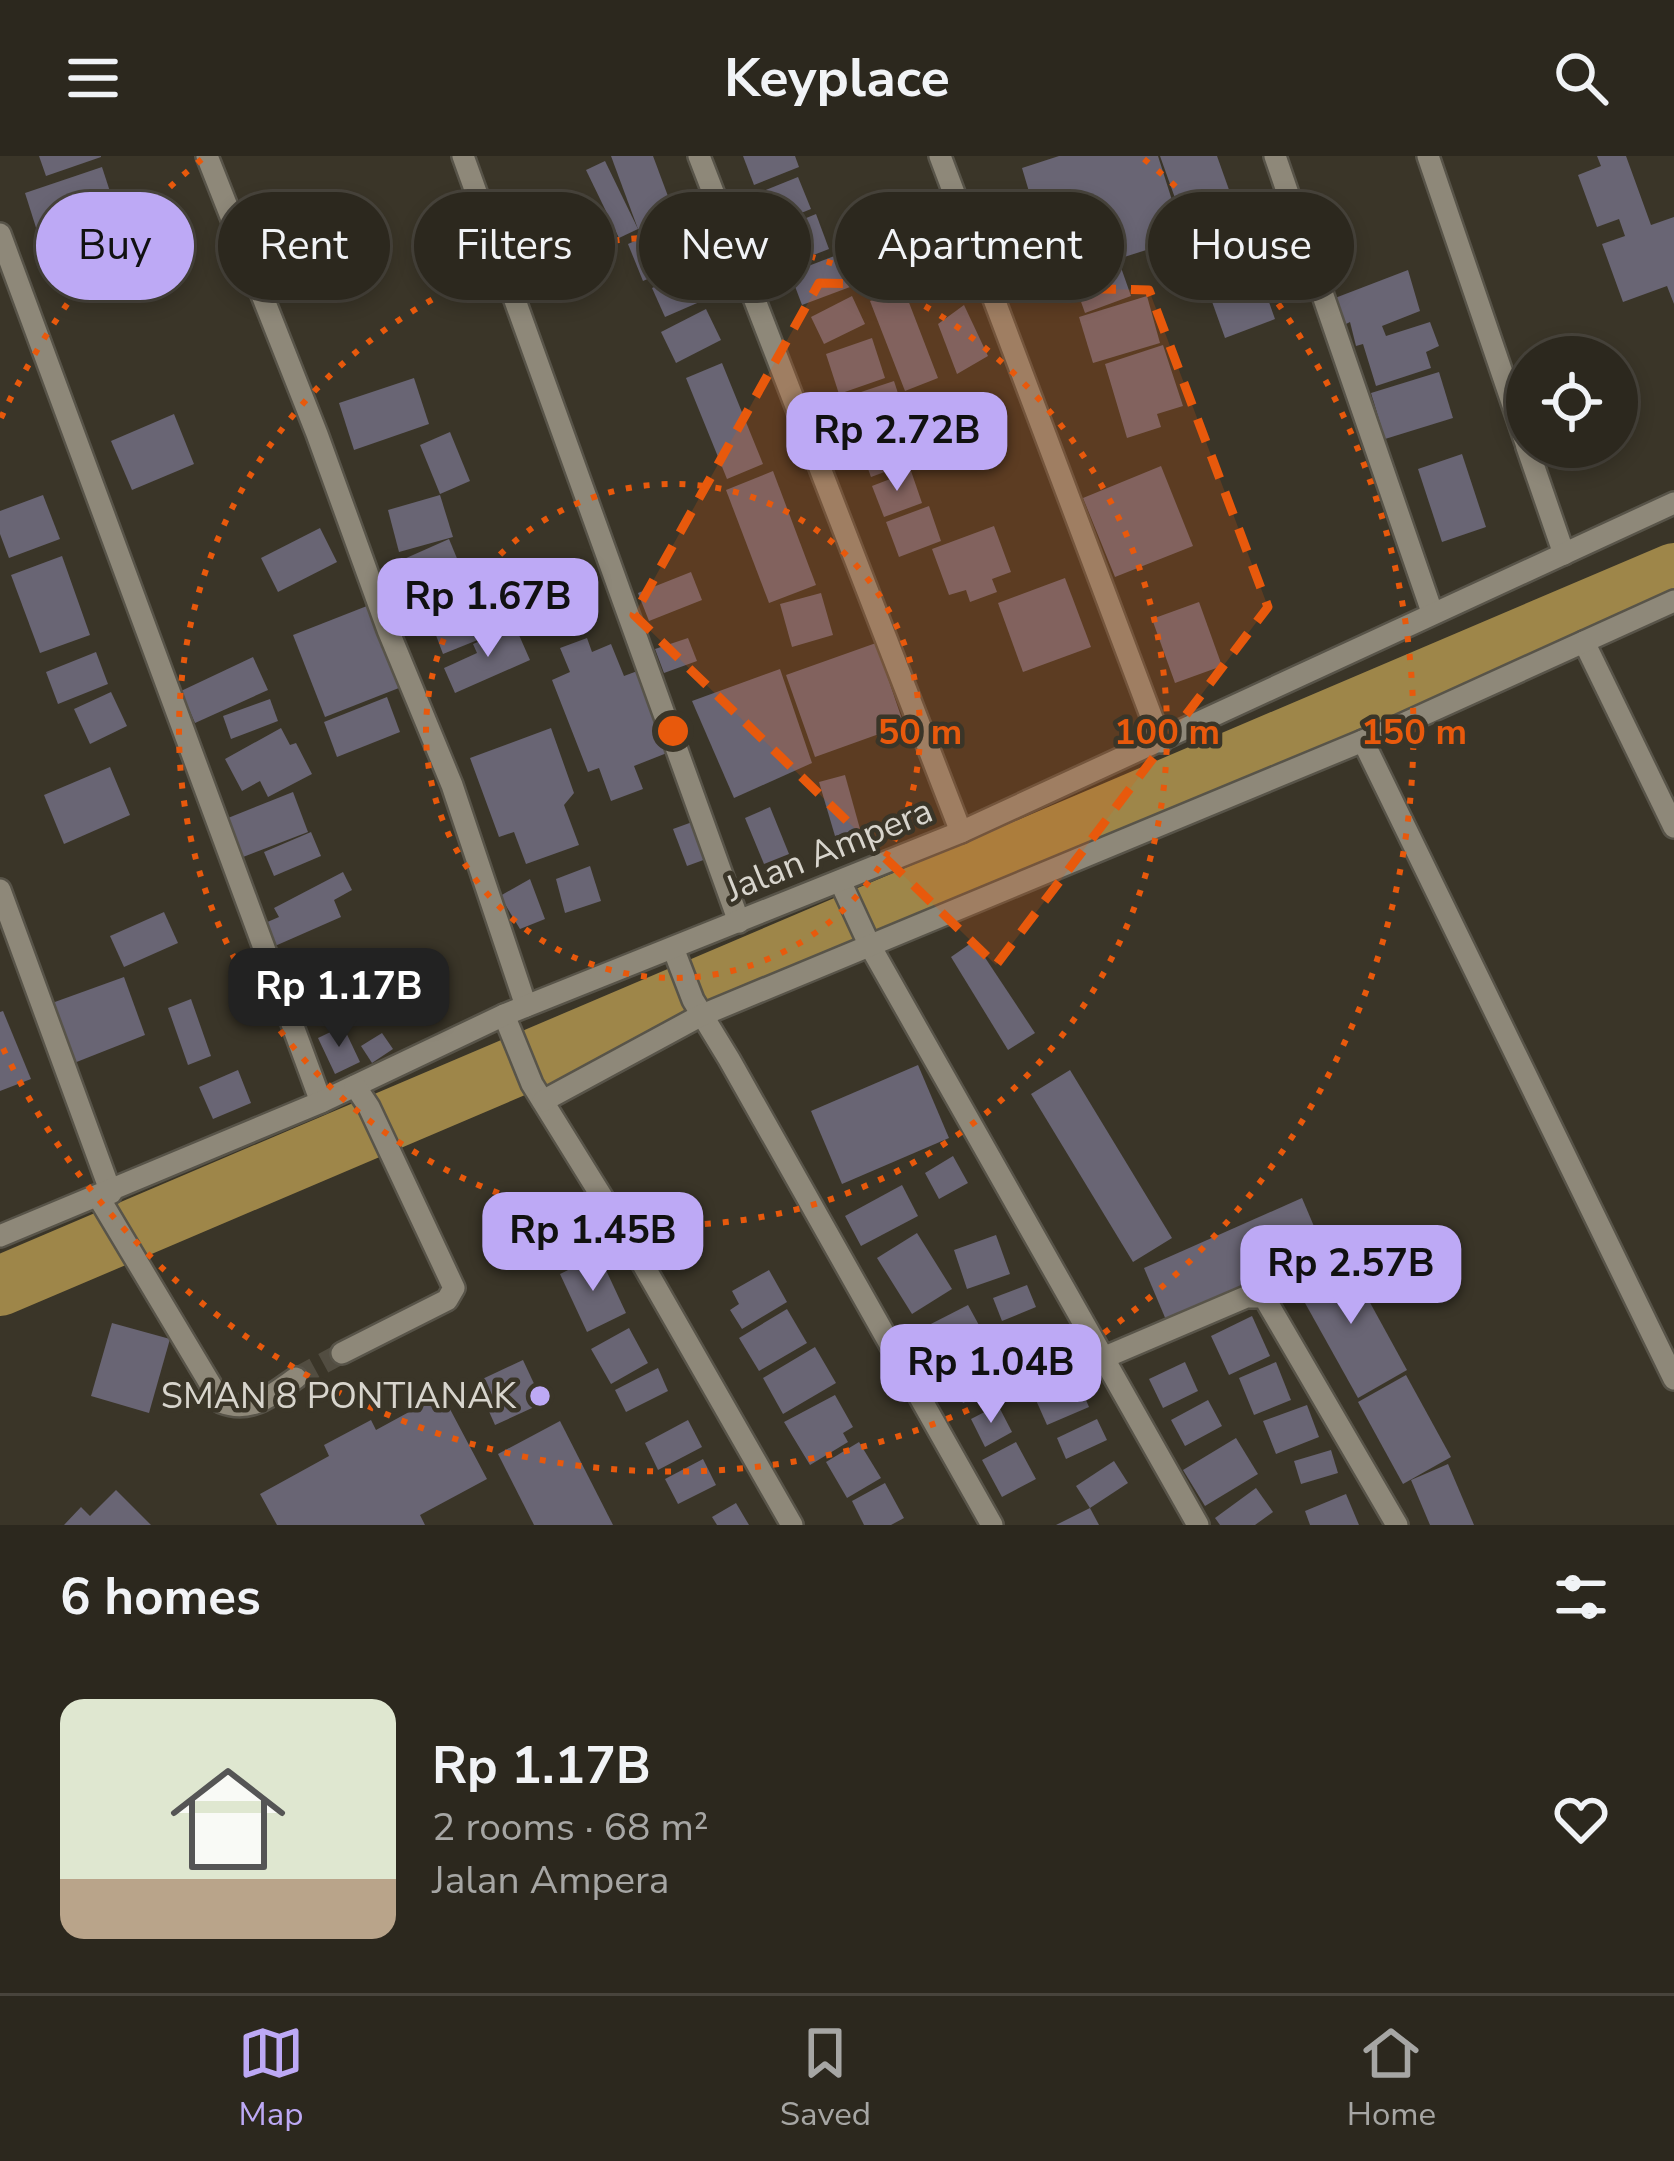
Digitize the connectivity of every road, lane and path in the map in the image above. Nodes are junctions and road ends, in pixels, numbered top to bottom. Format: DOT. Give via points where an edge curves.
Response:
graph roads {
  1 [pos="207,156"];
  2 [pos="463,156"];
  3 [pos="699,156"];
  4 [pos="940,156"];
  5 [pos="1275,156"];
  6 [pos="1428,156"];
  7 [pos="0,234"];
  8 [pos="1506,384"];
  9 [pos="1535,468"];
  10 [pos="1674,503"];
  11 [pos="1564,554"];
  12 [pos="1674,602"];
  13 [pos="1432,612"];
  14 [pos="1585,642"];
  15 [pos="1363,741"];
  16 [pos="1161,742"];
  17 [pos="1674,827"];
  18 [pos="961,832"];
  19 [pos="840,881"];
  20 [pos="0,890"];
  21 [pos="739,922"];
  22 [pos="867,940"];
  23 [pos="677,958"];
  24 [pos="526,1006"];
  25 [pos="696,1008"];
  26 [pos="507,1024"];
  27 [pos="355,1086"];
  28 [pos="538,1093"];
  29 [pos="321,1102"];
  30 [pos="106,1201"];
  31 [pos="0,1236"];
  32 [pos="342,1353"];
  33 [pos="1103,1358"];
  34 [pos="296,1378"];
  35 [pos="1674,1378"];
  36 [pos="792,1525"];
  37 [pos="992,1525"];
  38 [pos="1198,1525"];
  39 [pos="1397,1525"];
  1 -- 24 [label="street" via="452,785"];
  2 -- 21 [label="street"];
  3 -- 18 [label="street"];
  4 -- 16 [label="street"];
  5 -- 13 [label="street"];
  6 -- 8 [label="street"];
  7 -- 29 [label="street"];
  9 -- 11 [label="street"];
  10 -- 11 [label="street, Jalan Ampera"];
  11 -- 13 [label="street, Jalan Ampera"];
  12 -- 14 [label="street"];
  13 -- 16 [label="street, Jalan Ampera"];
  14 -- 15 [label="street"];
  14 -- 17 [label="street"];
  15 -- 22 [label="street"];
  15 -- 35 [label="street"];
  16 -- 18 [label="street, Jalan Ampera"];
  18 -- 19 [label="street, Jalan Ampera"];
  19 -- 21 [label="street, Jalan Ampera"];
  19 -- 22 [label="street"];
  20 -- 30 [label="street"];
  21 -- 23 [label="street, Jalan Ampera"];
  22 -- 25 [label="street"];
  22 -- 33 [label="street"];
  23 -- 24 [label="street, Jalan Ampera"];
  23 -- 25 [label="street"];
  24 -- 26 [label="street, Jalan Ampera"];
  25 -- 28 [label="street"];
  25 -- 37 [label="street"];
  26 -- 27 [label="street, Jalan Ampera"];
  26 -- 28 [label="street"];
  27 -- 29 [label="street, Jalan Ampera"];
  27 -- 32 [label="street" via="454,1288 447,1300"];
  28 -- 36 [label="street"];
  29 -- 30 [label="street, Jalan Ampera"];
  30 -- 31 [label="street, Jalan Ampera"];
  30 -- 34 [label="street" via="221,1402 257,1405"];
  33 -- 38 [label="street"];
  33 -- 39 [label="street" via="1246,1297 1264,1297"];
}
